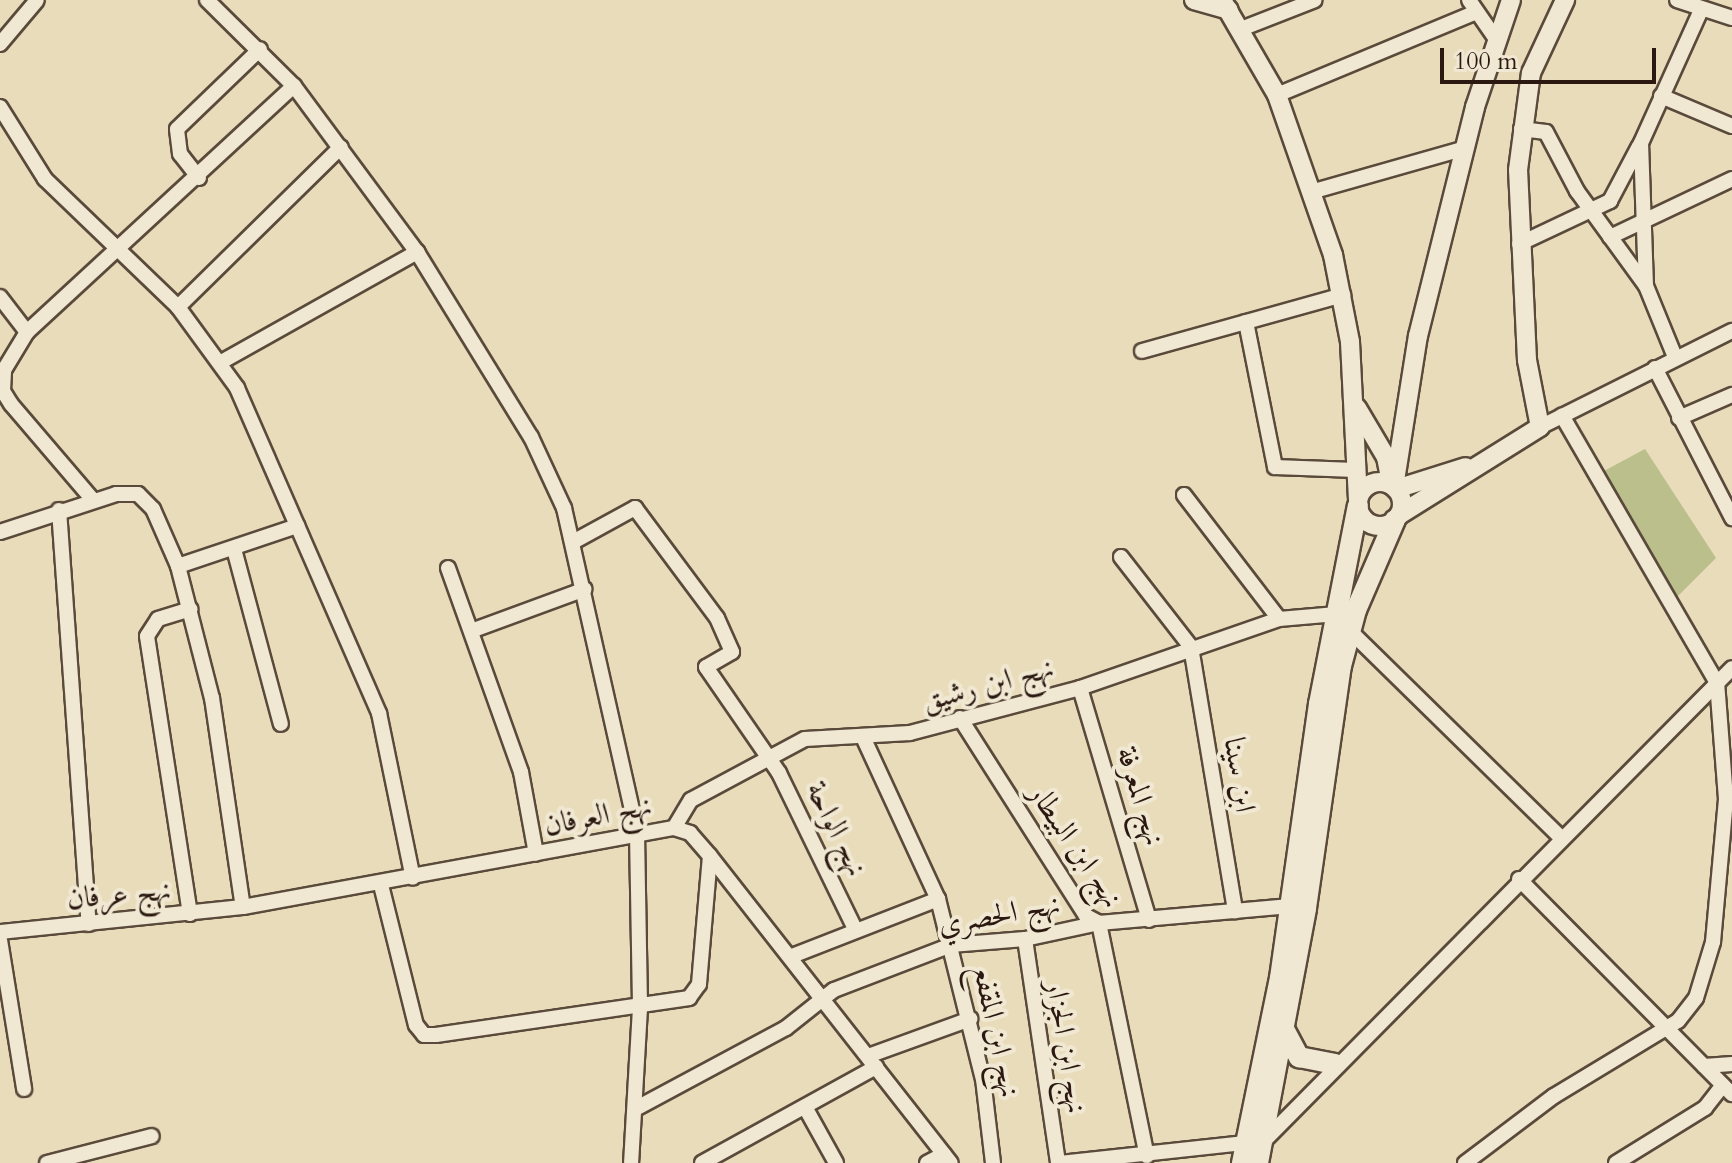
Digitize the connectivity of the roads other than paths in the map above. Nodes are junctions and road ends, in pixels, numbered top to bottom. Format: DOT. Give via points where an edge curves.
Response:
graph roads {
  1 [pos="37,0"];
  2 [pos="207,0"];
  3 [pos="1194,0"];
  4 [pos="1315,0"];
  5 [pos="1511,0"];
  6 [pos="1565,0"];
  7 [pos="1677,0"];
  8 [pos="1225,5"];
  9 [pos="1472,6"];
  10 [pos="1701,10"];
  11 [pos="1730,14"];
  12 [pos="1241,29"];
  13 [pos="2,35"];
  14 [pos="1496,39"];
  15 [pos="260,49"];
  16 [pos="294,86"];
  17 [pos="1277,95"];
  18 [pos="1661,96"];
  19 [pos="0,107"];
  20 [pos="1732,126"];
  21 [pos="1521,129"];
  22 [pos="1641,143"];
  23 [pos="341,147"];
  24 [pos="1466,148"];
  25 [pos="199,178"];
  26 [pos="1732,179"];
  27 [pos="1314,191"];
  28 [pos="1592,211"];
  29 [pos="1645,221"];
  30 [pos="1610,237"];
  31 [pos="1519,244"];
  32 [pos="123,247"];
  33 [pos="417,252"];
  34 [pos="1646,286"];
  35 [pos="1343,295"];
  36 [pos="0,297"];
  37 [pos="178,307"];
  38 [pos="1246,322"];
  39 [pos="1732,331"];
  40 [pos="27,332"];
  41 [pos="1142,351"];
  42 [pos="1675,357"];
  43 [pos="223,361"];
  44 [pos="1655,368"];
  45 [pos="1,381"];
  46 [pos="1732,395"];
  47 [pos="1356,407"];
  48 [pos="1562,416"];
  49 [pos="1679,418"];
  50 [pos="1540,427"];
  51 [pos="1472,466"];
  52 [pos="1355,470"];
  53 [pos="1394,487"];
  54 [pos="1184,495"];
  55 [pos="93,500"];
  56 [pos="1358,502"];
  57 [pos="59,510"];
  58 [pos="1732,516"];
  59 [pos="1397,518"];
  60 [pos="297,526"];
  61 [pos="0,532"];
  62 [pos="573,542"];
  63 [pos="234,549"];
  64 [pos="1121,557"];
  65 [pos="178,566"];
  66 [pos="448,568"];
  67 [pos="585,589"];
  68 [pos="191,609"];
  69 [pos="1337,614"];
  70 [pos="1279,619"];
  71 [pos="471,631"];
  72 [pos="1350,631"];
  73 [pos="1191,647"];
  74 [pos="1732,668"];
  75 [pos="1717,683"];
  76 [pos="1080,688"];
  77 [pos="960,718"];
  78 [pos="281,724"];
  79 [pos="863,737"];
  80 [pos="767,756"];
  81 [pos="674,828"];
  82 [pos="637,833"];
  83 [pos="1559,836"];
  84 [pos="536,854"];
  85 [pos="710,856"];
  86 [pos="413,878"];
  87 [pos="1519,879"];
  88 [pos="381,885"];
  89 [pos="938,899"];
  90 [pos="1290,906"];
  91 [pos="243,907"];
  92 [pos="1235,911"];
  93 [pos="190,914"];
  94 [pos="1149,920"];
  95 [pos="1099,923"];
  96 [pos="89,924"];
  97 [pos="854,927"];
  98 [pos="0,932"];
  99 [pos="1025,939"];
  100 [pos="0,940"];
  101 [pos="951,945"];
  102 [pos="792,956"];
  103 [pos="822,999"];
  104 [pos="640,1008"];
  105 [pos="970,1019"];
  106 [pos="1666,1027"];
  107 [pos="1285,1030"];
  108 [pos="872,1061"];
  109 [pos="1335,1064"];
  110 [pos="1732,1064"];
  111 [pos="1704,1066"];
  112 [pos="24,1089"];
  113 [pos="1728,1090"];
  114 [pos="805,1107"];
  115 [pos="635,1109"];
  116 [pos="152,1136"];
  117 [pos="1250,1150"];
  118 [pos="1147,1156"];
  119 [pos="948,1158"];
  120 [pos="47,1163"];
  121 [pos="631,1163"];
  122 [pos="702,1163"];
  123 [pos="836,1163"];
  124 [pos="927,1163"];
  125 [pos="993,1163"];
  126 [pos="1059,1163"];
  127 [pos="1258,1163"];
  128 [pos="1465,1163"];
  129 [pos="1616,1163"];
  1 -- 13 [label="street"];
  2 -- 15 [label="street"];
  3 -- 8 [label="street"];
  4 -- 12 [label="street"];
  5 -- 14 [label="street"];
  6 -- 21 [label="street" via="1531,73"];
  7 -- 10 [label="street"];
  8 -- 12 [label="street"];
  9 -- 14 [label="street"];
  9 -- 17 [label="street"];
  10 -- 11 [label="street"];
  10 -- 18 [label="street"];
  12 -- 17 [label="street"];
  14 -- 24 [label="street"];
  15 -- 16 [label="street"];
  15 -- 25 [label="street" via="177,129 180,154"];
  16 -- 23 [label="street"];
  16 -- 25 [label="street"];
  17 -- 27 [label="street"];
  18 -- 20 [label="street"];
  18 -- 22 [label="street"];
  19 -- 32 [label="street" via="45,179"];
  21 -- 28 [label="street" via="1546,132"];
  21 -- 31 [label="street"];
  22 -- 28 [label="street" via="1618,193"];
  22 -- 29 [label="street"];
  23 -- 33 [label="street"];
  23 -- 37 [label="street"];
  24 -- 27 [label="street"];
  24 -- 53 [label="street" via="1418,336"];
  25 -- 32 [label="street"];
  26 -- 29 [label="street"];
  27 -- 35 [label="street"];
  28 -- 30 [label="street"];
  28 -- 31 [label="street"];
  29 -- 30 [label="street"];
  29 -- 34 [label="street"];
  30 -- 34 [label="street"];
  31 -- 50 [label="street" via="1527,360"];
  32 -- 37 [label="street"];
  32 -- 40 [label="street"];
  33 -- 43 [label="street"];
  33 -- 62 [label="street" via="531,437"];
  34 -- 42 [label="street"];
  35 -- 38 [label="street"];
  35 -- 47 [label="street"];
  36 -- 40 [label="street"];
  37 -- 43 [label="street"];
  38 -- 41 [label="street"];
  38 -- 52 [label="street" via="1275,467"];
  39 -- 42 [label="street"];
  40 -- 45 [label="street"];
  42 -- 44 [label="street"];
  43 -- 60 [label="street"];
  44 -- 48 [label="street"];
  44 -- 49 [label="street"];
  45 -- 55 [label="street" via="11,404"];
  46 -- 49 [label="street"];
  47 -- 52 [label="street"];
  47 -- 53 [label="street" via="1386,457"];
  48 -- 50 [label="street"];
  48 -- 75 [label="street"];
  49 -- 58 [label="street"];
  50 -- 51 [label="street"];
  51 -- 53 [label="street"];
  51 -- 59 [label="street"];
  52 -- 56 [label="street"];
  53 -- 56 [label="street" via="1371,483"];
  53 -- 59 [label="street"];
  54 -- 70 [label="street"];
  55 -- 57 [label="street"];
  55 -- 65 [label="street" via="128,493 146,500"];
  56 -- 59 [label="street" via="1375,526"];
  56 -- 69 [label="main road"];
  57 -- 61 [label="street"];
  57 -- 96 [label="street"];
  59 -- 72 [label="main road"];
  60 -- 63 [label="street"];
  60 -- 86 [label="street" via="379,713"];
  62 -- 67 [label="street"];
  62 -- 80 [label="street, نهج الواحة" via="635,508 717,618 732,652 706,667"];
  63 -- 65 [label="street"];
  63 -- 78 [label="street"];
  64 -- 73 [label="street"];
  65 -- 68 [label="street"];
  66 -- 71 [label="street"];
  67 -- 71 [label="street"];
  67 -- 82 [label="street"];
  68 -- 91 [label="street" via="225,770"];
  68 -- 93 [label="street" via="158,619 147,636"];
  69 -- 70 [label="street, نهج ابن رشيق"];
  69 -- 90 [label="main road"];
  70 -- 73 [label="street, نهج ابن رشيق"];
  71 -- 84 [label="street" via="521,772"];
  72 -- 83 [label="street"];
  72 -- 107 [label="main road"];
  73 -- 76 [label="street, نهج ابن رشيق"];
  73 -- 92 [label="street, ابن سينا"];
  74 -- 75 [label="street"];
  75 -- 83 [label="street"];
  75 -- 106 [label="street" via="1726,799 1713,942 1696,998"];
  76 -- 77 [label="street, نهج ابن رشيق"];
  76 -- 94 [label="street, نهج المعرفة"];
  77 -- 79 [label="street, نهج ابن رشيق"];
  77 -- 95 [label="street, نهج ابن البيطار" via="1086,916"];
  79 -- 80 [label="street, نهج ابن رشيق" via="805,739"];
  79 -- 89 [label="street, نهج ابن المقفع"];
  80 -- 81 [label="street, نهج ابن رشيق" via="691,800"];
  80 -- 97 [label="street, نهج الواحة" via="816,842"];
  81 -- 82 [label="street, نهج العرفان"];
  81 -- 85 [label="street, نهج العرفان" via="690,833"];
  82 -- 84 [label="street, نهج العرفان"];
  82 -- 104 [label="street"];
  83 -- 87 [label="street"];
  84 -- 86 [label="street, نهج العرفان"];
  85 -- 102 [label="street, نهج العرفان"];
  85 -- 104 [label="street" via="699,984 689,998"];
  86 -- 88 [label="street, نهج العرفان"];
  87 -- 106 [label="street"];
  87 -- 109 [label="street"];
  88 -- 91 [label="street, نهج العرفان"];
  88 -- 104 [label="street" via="424,1035"];
  89 -- 97 [label="street"];
  89 -- 101 [label="street, نهج ابن المقفع"];
  90 -- 92 [label="street, نهج الحصري"];
  90 -- 117 [label="main road"];
  91 -- 93 [label="street, نهج عرفان"];
  92 -- 94 [label="street, نهج الحصري"];
  93 -- 96 [label="street, نهج عرفان"];
  94 -- 95 [label="street, نهج الحصري"];
  95 -- 99 [label="street, نهج الحصري"];
  95 -- 118 [label="street, نهج ابن البيطار"];
  96 -- 98 [label="street, نهج عرفان"];
  97 -- 102 [label="street"];
  99 -- 101 [label="street, نهج الحصري"];
  99 -- 126 [label="street, نهج ابن الجزار"];
  100 -- 112 [label="street"];
  101 -- 103 [label="street, نهج الحصري"];
  101 -- 105 [label="street, نهج ابن المقفع"];
  102 -- 103 [label="street, نهج العرفان"];
  103 -- 108 [label="street, نهج العرفان"];
  103 -- 115 [label="street, نهج الحصري" via="786,1028"];
  104 -- 115 [label="street"];
  105 -- 108 [label="street"];
  105 -- 125 [label="street, نهج ابن المقفع"];
  106 -- 111 [label="street"];
  106 -- 128 [label="street" via="1554,1096"];
  107 -- 109 [label="main road" via="1295,1054"];
  107 -- 117 [label="main road"];
  108 -- 114 [label="street"];
  108 -- 119 [label="street, نهج العرفان"];
  109 -- 117 [label="street"];
  110 -- 111 [label="street"];
  111 -- 113 [label="street"];
  113 -- 129 [label="street"];
  114 -- 122 [label="street"];
  114 -- 123 [label="street"];
  115 -- 121 [label="street"];
  116 -- 120 [label="street"];
  117 -- 118 [label="street"];
  117 -- 127 [label="main road"];
  118 -- 126 [label="street"];
  119 -- 124 [label="street"];
}
